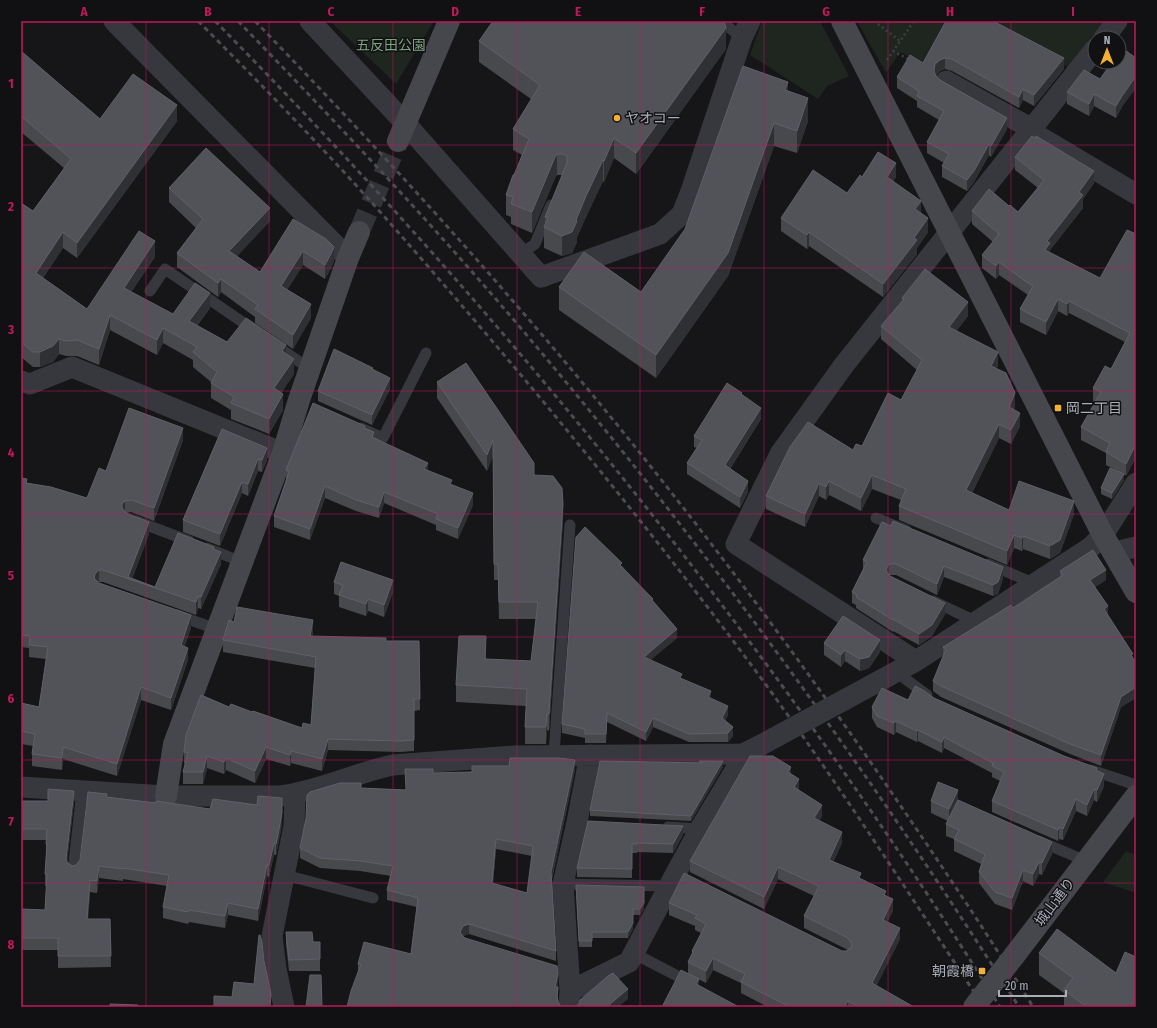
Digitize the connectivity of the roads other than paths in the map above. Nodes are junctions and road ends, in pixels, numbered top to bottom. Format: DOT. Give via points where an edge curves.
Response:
graph roads {
  1 [pos="114,21"];
  2 [pos="310,21"];
  3 [pos="449,21"];
  4 [pos="721,21"];
  5 [pos="842,21"];
  6 [pos="1117,21"];
  7 [pos="746,29"];
  8 [pos="1110,30"];
  9 [pos="1087,59"];
  10 [pos="946,80"];
  11 [pos="1030,131"];
  12 [pos="402,132"];
  13 [pos="1136,194"];
  14 [pos="555,195"];
  15 [pos="359,232"];
  16 [pos="949,232"];
  17 [pos="521,254"];
  18 [pos="348,258"];
  19 [pos="150,291"];
  20 [pos="426,353"];
  21 [pos="310,369"];
  22 [pos="21,381"];
  23 [pos="348,422"];
  24 [pos="283,453"];
  25 [pos="1136,483"];
  26 [pos="876,518"];
  27 [pos="129,519"];
  28 [pos="570,526"];
  29 [pos="919,536"];
  30 [pos="1109,544"];
  31 [pos="1136,547"];
  32 [pos="978,560"];
  33 [pos="242,562"];
  34 [pos="1036,584"];
  35 [pos="1136,592"];
  36 [pos="921,595"];
  37 [pos="166,611"];
  38 [pos="978,622"];
  39 [pos="216,629"];
  40 [pos="916,661"];
  41 [pos="896,672"];
  42 [pos="937,703"];
  43 [pos="752,749"];
  44 [pos="554,754"];
  45 [pos="590,755"];
  46 [pos="1080,766"];
  47 [pos="1136,785"];
  48 [pos="21,787"];
  49 [pos="82,792"];
  50 [pos="295,794"];
  51 [pos="166,796"];
  52 [pos="1136,796"];
  53 [pos="654,826"];
  54 [pos="700,829"];
  55 [pos="1032,838"];
  56 [pos="1086,861"];
  57 [pos="73,871"];
  58 [pos="285,875"];
  59 [pos="676,878"];
  60 [pos="563,884"];
  61 [pos="373,898"];
  62 [pos="633,953"];
  63 [pos="566,984"];
  64 [pos="702,989"];
  65 [pos="284,1007"];
  66 [pos="974,1007"];
  1 -- 18 [label="street"];
  2 -- 12 [label="street"];
  3 -- 12 [label="street"];
  4 -- 7 [label="lane"];
  5 -- 16 [label="street"];
  6 -- 8 [label="street"];
  7 -- 17 [label="street" via="682,214 660,234 541,277"];
  9 -- 11 [label="street"];
  10 -- 11 [label="street" via="1023,124"];
  11 -- 13 [label="street"];
  11 -- 16 [label="street"];
  12 -- 17 [label="street"];
  14 -- 17 [label="lane" via="535,244"];
  15 -- 18 [label="street"];
  16 -- 30 [label="street"];
  16 -- 40 [label="street" via="844,365 780,454 736,544"];
  18 -- 21 [label="street"];
  19 -- 21 [label="lane" via="165,269"];
  20 -- 23 [label="lane" via="383,438"];
  21 -- 24 [label="street" via="303,401"];
  22 -- 24 [label="street" via="30,384 72,367"];
  24 -- 33 [label="street"];
  25 -- 30 [label="street"];
  26 -- 29 [label="lane"];
  27 -- 33 [label="lane"];
  28 -- 44 [label="lane"];
  30 -- 31 [label="street"];
  30 -- 34 [label="street" via="1091,547"];
  30 -- 35 [label="street"];
  32 -- 34 [label="lane"];
  33 -- 39 [label="street"];
  34 -- 38 [label="street"];
  36 -- 38 [label="lane"];
  37 -- 39 [label="lane"];
  38 -- 40 [label="street"];
  39 -- 51 [label="street" via="174,744"];
  40 -- 41 [label="street"];
  41 -- 42 [label="lane"];
  41 -- 43 [label="street, bridge"];
  43 -- 45 [label="street"];
  43 -- 54 [label="street" via="736,769"];
  44 -- 45 [label="street"];
  44 -- 50 [label="street" via="394,765"];
  45 -- 60 [label="street" via="581,822"];
  46 -- 47 [label="lane"];
  48 -- 49 [label="street"];
  49 -- 51 [label="street"];
  49 -- 57 [label="lane"];
  50 -- 51 [label="street"];
  50 -- 58 [label="street" via="294,826"];
  52 -- 56 [label="street, 城山通り"];
  53 -- 54 [label="lane"];
  54 -- 59 [label="street"];
  55 -- 56 [label="lane"];
  56 -- 66 [label="street, 城山通り, bridge"];
  58 -- 61 [label="lane"];
  58 -- 65 [label="street" via="272,936"];
  59 -- 60 [label="lane"];
  59 -- 62 [label="street"];
  60 -- 63 [label="street"];
  62 -- 63 [label="street" via="629,962"];
  62 -- 64 [label="lane"];
}
